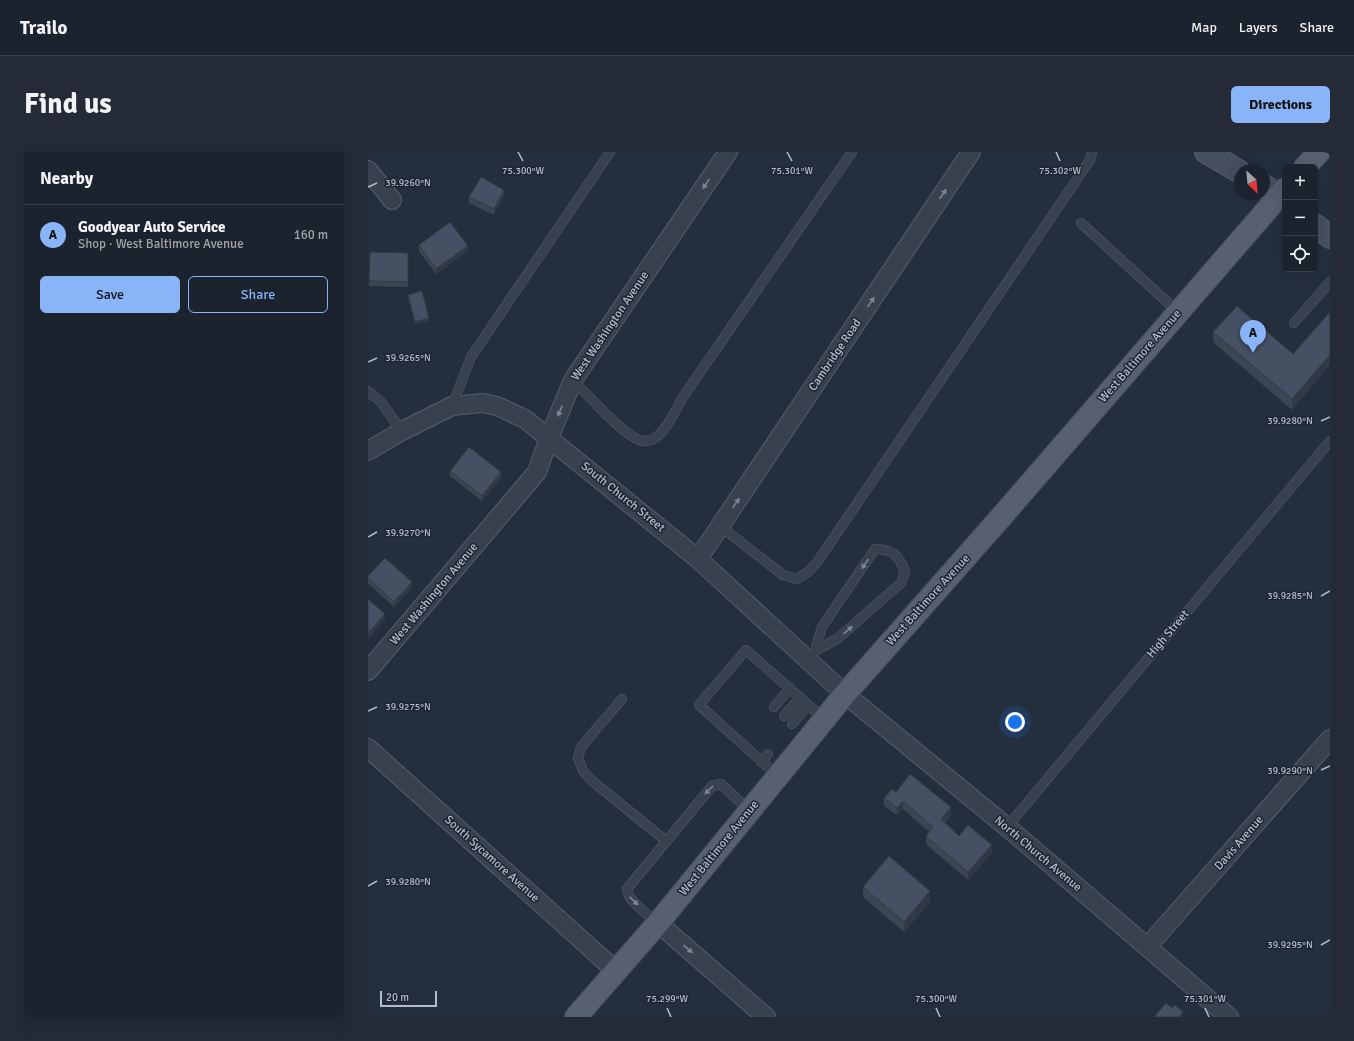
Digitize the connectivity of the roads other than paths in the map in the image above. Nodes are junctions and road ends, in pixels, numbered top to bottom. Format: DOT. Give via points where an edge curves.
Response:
graph roads {
  1 [pos="610,152"];
  2 [pos="728,152"];
  3 [pos="852,152"];
  4 [pos="972,152"];
  5 [pos="1092,152"];
  6 [pos="1206,152"];
  7 [pos="1319,152"];
  8 [pos="1308,164"];
  9 [pos="1234,168"];
  10 [pos="368,170"];
  11 [pos="1278,192"];
  12 [pos="392,200"];
  13 [pos="1081,223"];
  14 [pos="1318,228"];
  15 [pos="1330,238"];
  16 [pos="1330,282"];
  17 [pos="1178,312"];
  18 [pos="1294,323"];
  19 [pos="573,380"];
  20 [pos="368,391"];
  21 [pos="452,406"];
  22 [pos="402,431"];
  23 [pos="549,438"];
  24 [pos="1330,441"];
  25 [pos="368,451"];
  26 [pos="720,526"];
  27 [pos="698,559"];
  28 [pos="812,656"];
  29 [pos="368,672"];
  30 [pos="790,688"];
  31 [pos="844,694"];
  32 [pos="800,697"];
  33 [pos="622,699"];
  34 [pos="808,705"];
  35 [pos="774,707"];
  36 [pos="784,716"];
  37 [pos="824,719"];
  38 [pos="792,724"];
  39 [pos="1330,739"];
  40 [pos="368,748"];
  41 [pos="768,754"];
  42 [pos="761,762"];
  43 [pos="778,776"];
  44 [pos="750,811"];
  45 [pos="1007,827"];
  46 [pos="666,841"];
  47 [pos="658,923"];
  48 [pos="1148,946"];
  49 [pos="616,971"];
  50 [pos="576,1017"];
  51 [pos="766,1017"];
  52 [pos="1229,1017"];
  1 -- 21 [label="lane" via="471,357"];
  2 -- 19 [label="street, West Washington Avenue, one-way"];
  3 -- 19 [label="lane" via="659,435 652,440 643,441 634,437 612,420"];
  26 -- 4 [label="street, Cambridge Road, one-way"];
  5 -- 26 [label="lane" via="1090,160 818,561 808,572 797,579 783,575"];
  6 -- 9 [label="main road"];
  7 -- 8 [label="main road"];
  10 -- 12 [label="street"];
  11 -- 17 [label="main road, West Baltimore Avenue"];
  13 -- 17 [label="lane"];
  14 -- 15 [label="main road"];
  16 -- 18 [label="lane"];
  17 -- 31 [label="main road, West Baltimore Avenue"];
  19 -- 23 [label="street, West Washington Avenue, one-way"];
  20 -- 22 [label="lane" via="381,402"];
  21 -- 22 [label="street, South Church Street"];
  21 -- 23 [label="street, South Church Street" via="483,403 497,406 525,419"];
  22 -- 25 [label="street, South Church Street"];
  23 -- 27 [label="street, South Church Street"];
  23 -- 29 [label="street, West Washington Avenue" via="537,472"];
  24 -- 45 [label="lane, High Street"];
  26 -- 27 [label="street, Cambridge Road"];
  27 -- 28 [label="street, South Church Street"];
  28 -- 28 [label="lane, one-way" via="837,639 901,583 905,571 900,559 888,549 875,549 822,628"];
  28 -- 31 [label="street, South Church Street"];
  30 -- 32 [label="lane"];
  30 -- 35 [label="lane"];
  30 -- 42 [label="lane" via="746,650 700,705 756,751"];
  31 -- 37 [label="main road, West Baltimore Avenue"];
  31 -- 45 [label="street, North Church Avenue"];
  32 -- 34 [label="lane"];
  32 -- 36 [label="lane"];
  33 -- 46 [label="lane" via="580,747 578,758 583,771 591,780"];
  34 -- 37 [label="lane"];
  34 -- 38 [label="lane"];
  37 -- 43 [label="main road, West Baltimore Avenue"];
  39 -- 48 [label="street, Davis Avenue"];
  40 -- 49 [label="street, South Sycamore Avenue"];
  41 -- 42 [label="lane"];
  42 -- 43 [label="lane"];
  43 -- 44 [label="main road, West Baltimore Avenue"];
  44 -- 46 [label="lane, one-way" via="722,784 712,786"];
  44 -- 47 [label="main road, West Baltimore Avenue"];
  45 -- 48 [label="street, North Church Avenue"];
  46 -- 47 [label="lane, one-way" via="627,888 630,899"];
  47 -- 49 [label="main road, West Baltimore Avenue"];
  47 -- 51 [label="street, one-way"];
  48 -- 52 [label="street, North Church Avenue"];
  49 -- 50 [label="main road, West Baltimore Avenue"];
}
